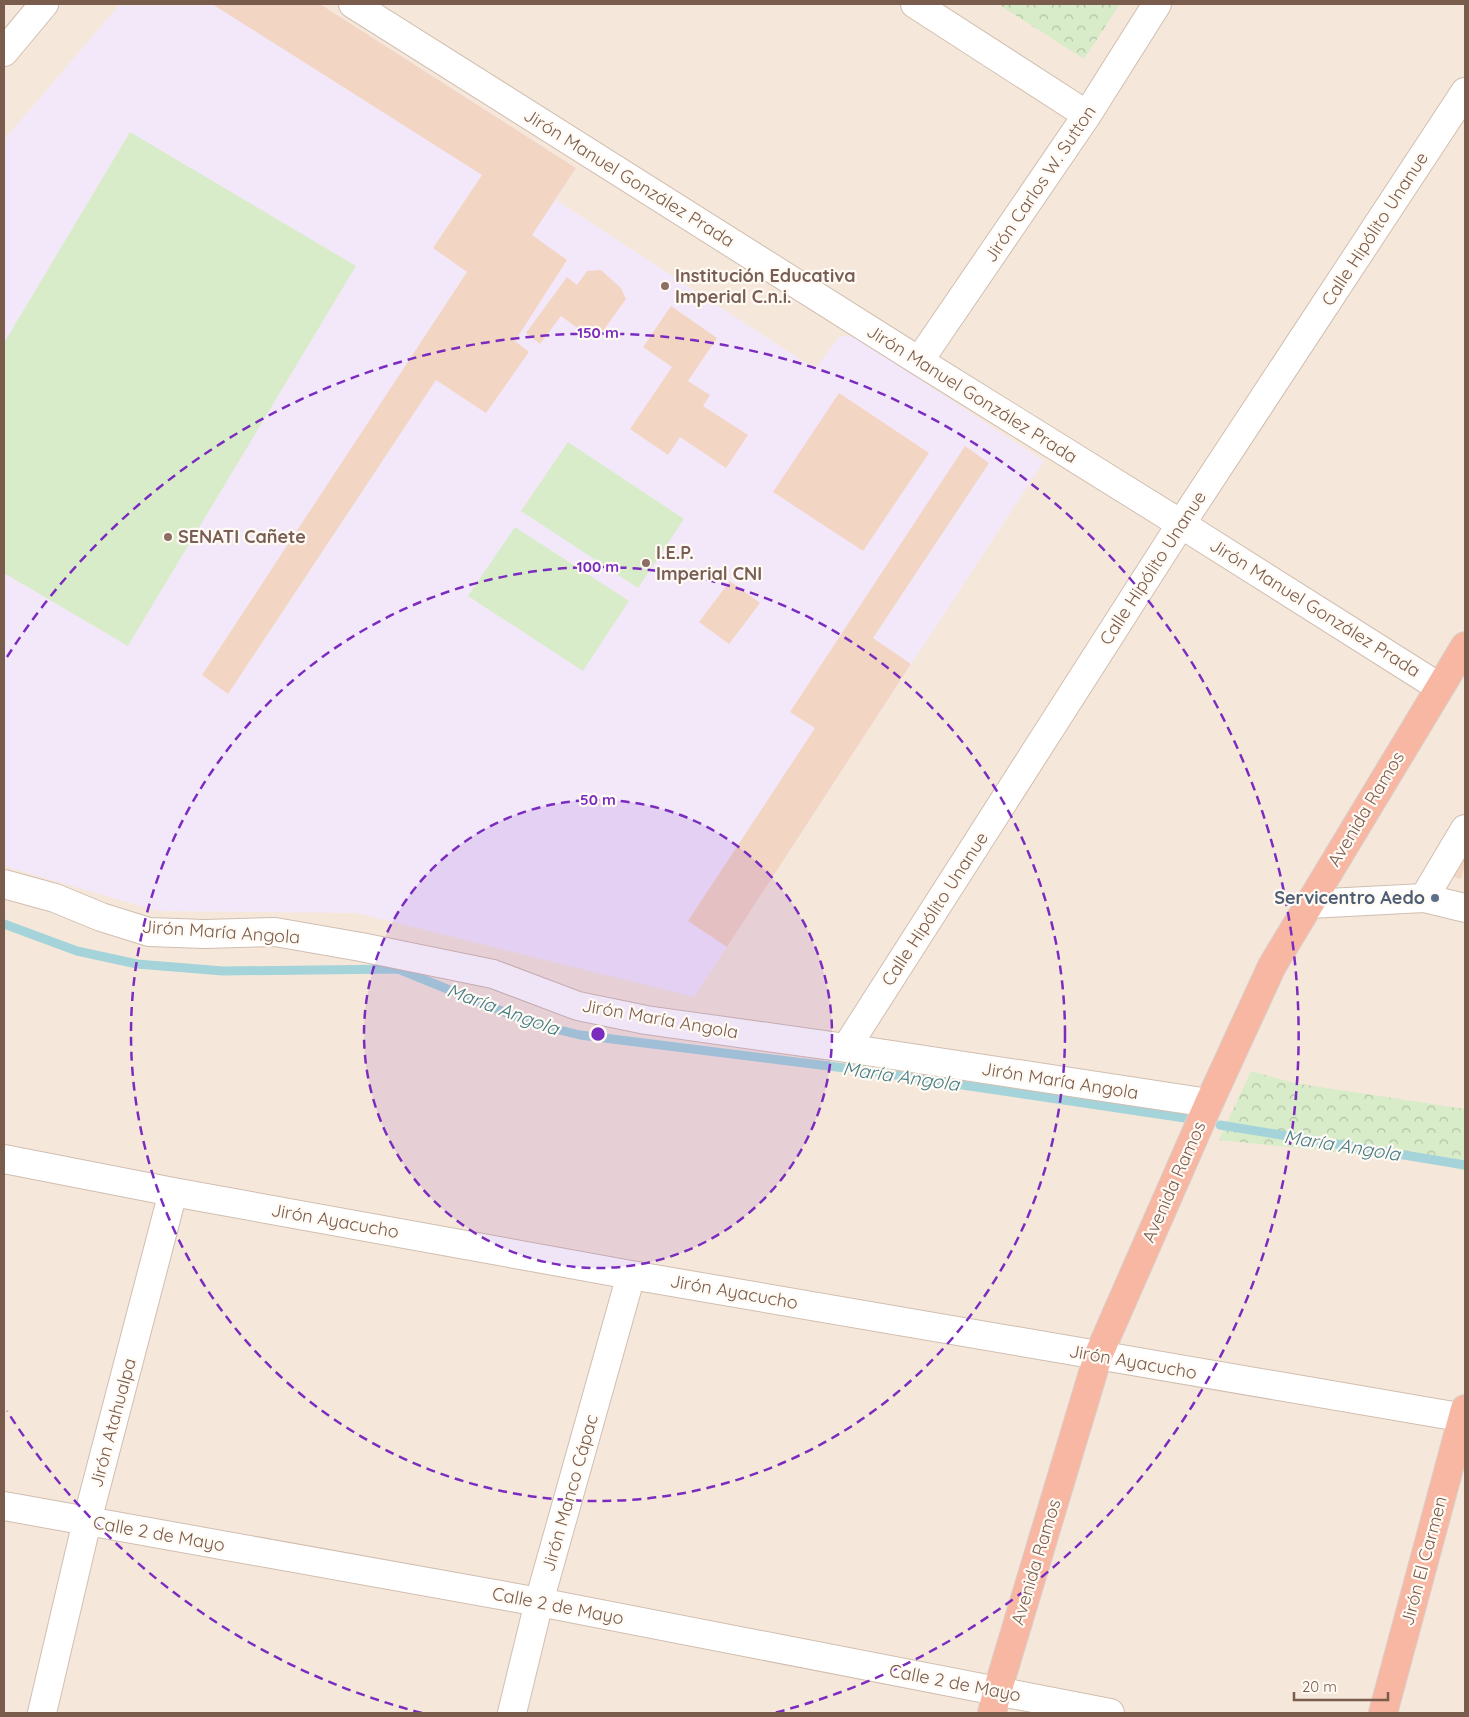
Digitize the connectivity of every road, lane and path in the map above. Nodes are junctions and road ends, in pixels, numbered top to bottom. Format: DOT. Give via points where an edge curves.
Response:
graph roads {
  1 [pos="44,4"];
  2 [pos="353,4"];
  3 [pos="915,4"];
  4 [pos="1157,4"];
  5 [pos="4,52"];
  6 [pos="1465,92"];
  7 [pos="1087,115"];
  8 [pos="919,361"];
  9 [pos="1182,524"];
  10 [pos="1465,649"];
  11 [pos="1439,687"];
  12 [pos="1465,829"];
  13 [pos="4,884"];
  14 [pos="1424,898"];
  15 [pos="1309,904"];
  16 [pos="1465,908"];
  17 [pos="846,1048"];
  18 [pos="1209,1103"];
  19 [pos="4,1159"];
  20 [pos="173,1192"];
  21 [pos="631,1275"];
  22 [pos="1098,1356"];
  23 [pos="1464,1415"];
  24 [pos="4,1506"];
  25 [pos="87,1522"];
  26 [pos="540,1602"];
  27 [pos="994,1702"];
  28 [pos="42,1713"];
  29 [pos="512,1713"];
  30 [pos="1110,1713"];
  31 [pos="1383,1713"];
  1 -- 5 [label="street"];
  2 -- 8 [label="street, Jirón Manuel González Prada"];
  3 -- 7 [label="street"];
  4 -- 7 [label="street, Jirón Carlos W. Sutton"];
  6 -- 9 [label="street, Calle Hipólito Unanue"];
  7 -- 8 [label="street, Jirón Carlos W. Sutton"];
  8 -- 9 [label="street, Jirón Manuel González Prada"];
  9 -- 11 [label="street, Jirón Manuel González Prada"];
  9 -- 17 [label="street, Calle Hipólito Unanue"];
  10 -- 11 [label="highway, Avenida Ramos"];
  11 -- 15 [label="highway, Avenida Ramos"];
  12 -- 14 [label="street"];
  13 -- 17 [label="street, Jirón María Angola" via="55,898 149,932 275,932 493,974 578,1006 646,1020"];
  14 -- 15 [label="street"];
  14 -- 16 [label="street"];
  15 -- 18 [label="highway, Avenida Ramos" via="1272,966"];
  17 -- 18 [label="street, Jirón María Angola"];
  18 -- 22 [label="highway, Avenida Ramos"];
  19 -- 20 [label="street, Jirón Ayacucho"];
  20 -- 21 [label="street, Jirón Ayacucho"];
  20 -- 25 [label="street, Jirón Atahualpa"];
  21 -- 22 [label="street, Jirón Ayacucho"];
  21 -- 26 [label="street, Jirón Manco Cápac"];
  22 -- 23 [label="street, Jirón Ayacucho"];
  22 -- 27 [label="highway, Avenida Ramos"];
  23 -- 31 [label="highway, Jirón El Carmen"];
  24 -- 25 [label="street, Calle 2 de Mayo"];
  25 -- 26 [label="street, Calle 2 de Mayo"];
  25 -- 28 [label="street, Jirón Atahualpa"];
  26 -- 27 [label="street, Calle 2 de Mayo"];
  26 -- 29 [label="street, Jirón Manco Cápac"];
  27 -- 30 [label="street, Calle 2 de Mayo"];
}
